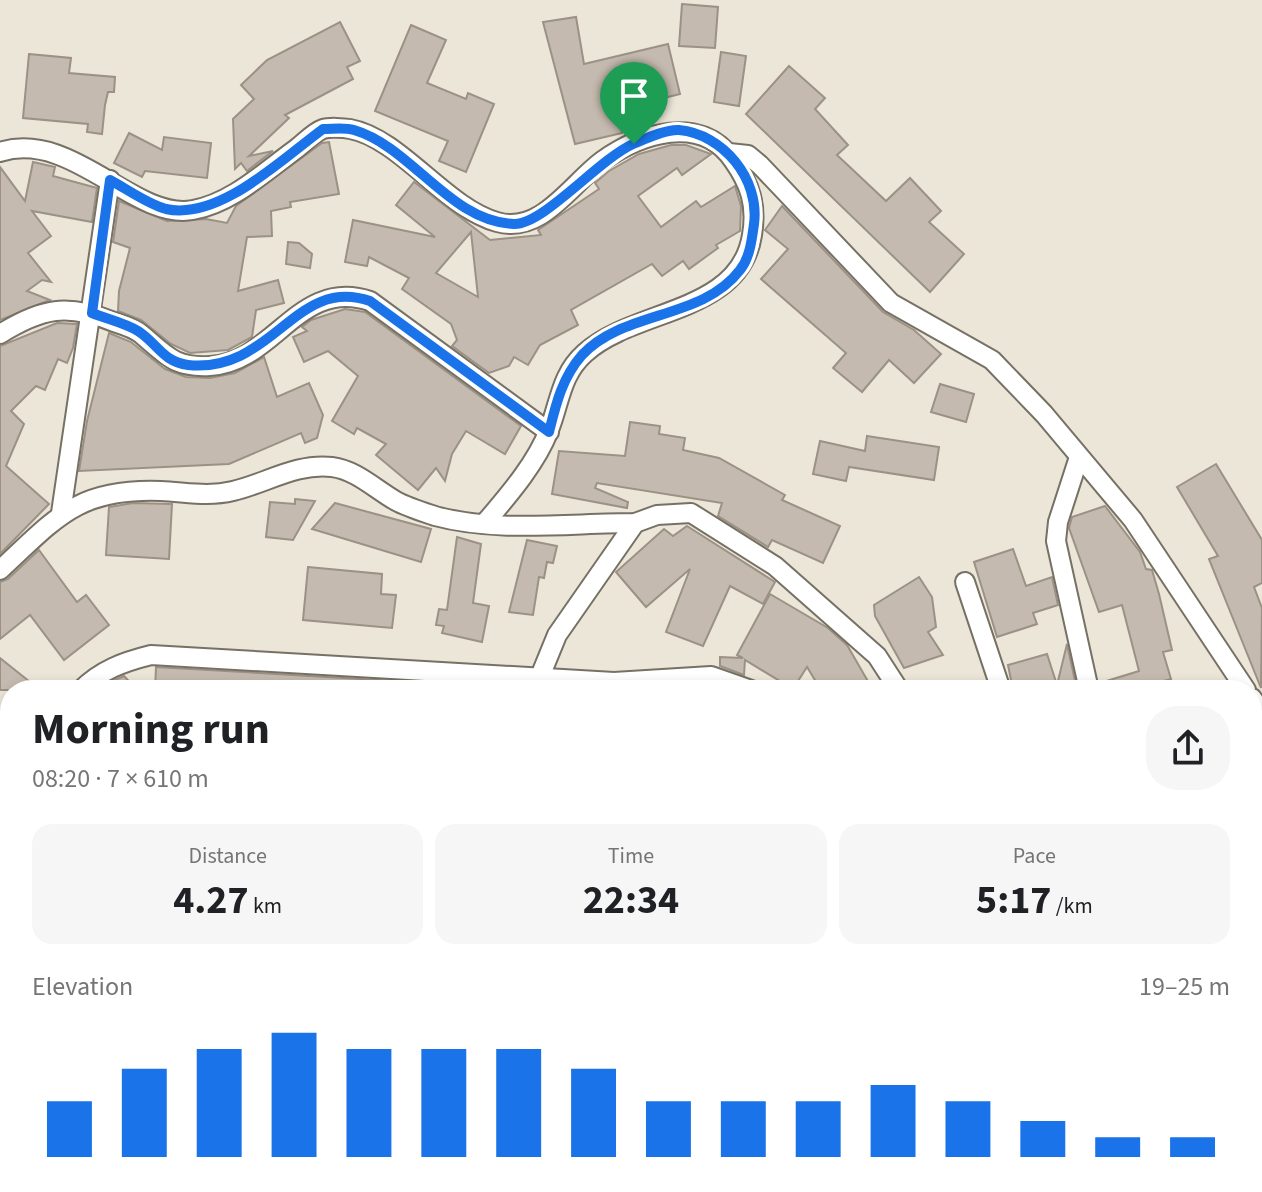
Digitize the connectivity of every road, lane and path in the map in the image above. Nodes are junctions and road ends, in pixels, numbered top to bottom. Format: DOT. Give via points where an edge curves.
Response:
graph roads {
  1 [pos="0,152"];
  2 [pos="729,153"];
  3 [pos="110,180"];
  4 [pos="92,313"];
  5 [pos="0,334"];
  6 [pos="549,432"];
  7 [pos="1079,457"];
  8 [pos="61,513"];
  9 [pos="635,523"];
  10 [pos="484,524"];
  11 [pos="0,570"];
  12 [pos="965,582"];
  13 [pos="539,679"];
  14 [pos="91,680"];
  15 [pos="564,680"];
  16 [pos="646,680"];
  17 [pos="722,680"];
  18 [pos="893,680"];
  19 [pos="998,680"];
  20 [pos="1087,680"];
  21 [pos="1239,680"];
  1 -- 3 [label="street" via="20,146 44,149"];
  2 -- 3 [label="street" via="707,136 676,130 634,144 602,161 538,217 518,224 497,223 473,211 374,138 350,129 323,129 231,196 189,211 164,208"];
  2 -- 6 [label="street" via="749,182 755,216 741,270 705,298 613,332 583,354 562,384"];
  2 -- 7 [label="street" via="748,155 760,165 891,303 992,360"];
  3 -- 4 [label="street"];
  4 -- 5 [label="street" via="56,309 29,316"];
  4 -- 6 [label="street" via="139,332 162,355 210,366 234,362 331,296 353,295 370,301"];
  4 -- 8 [label="street"];
  6 -- 10 [label="street"];
  7 -- 20 [label="street" via="1056,541"];
  7 -- 21 [label="street" via="1133,520"];
  8 -- 10 [label="street" via="123,490 205,496 234,491 303,466 335,467 397,502 436,516"];
  8 -- 11 [label="street"];
  9 -- 10 [label="street"];
  9 -- 13 [label="street" via="557,635"];
  9 -- 18 [label="street" via="657,515 691,513 775,566 877,656"];
  12 -- 19 [label="street"];
  13 -- 14 [label="street" via="151,655 121,663"];
  13 -- 15 [label="street"];
  16 -- 17 [label="street"];
}
